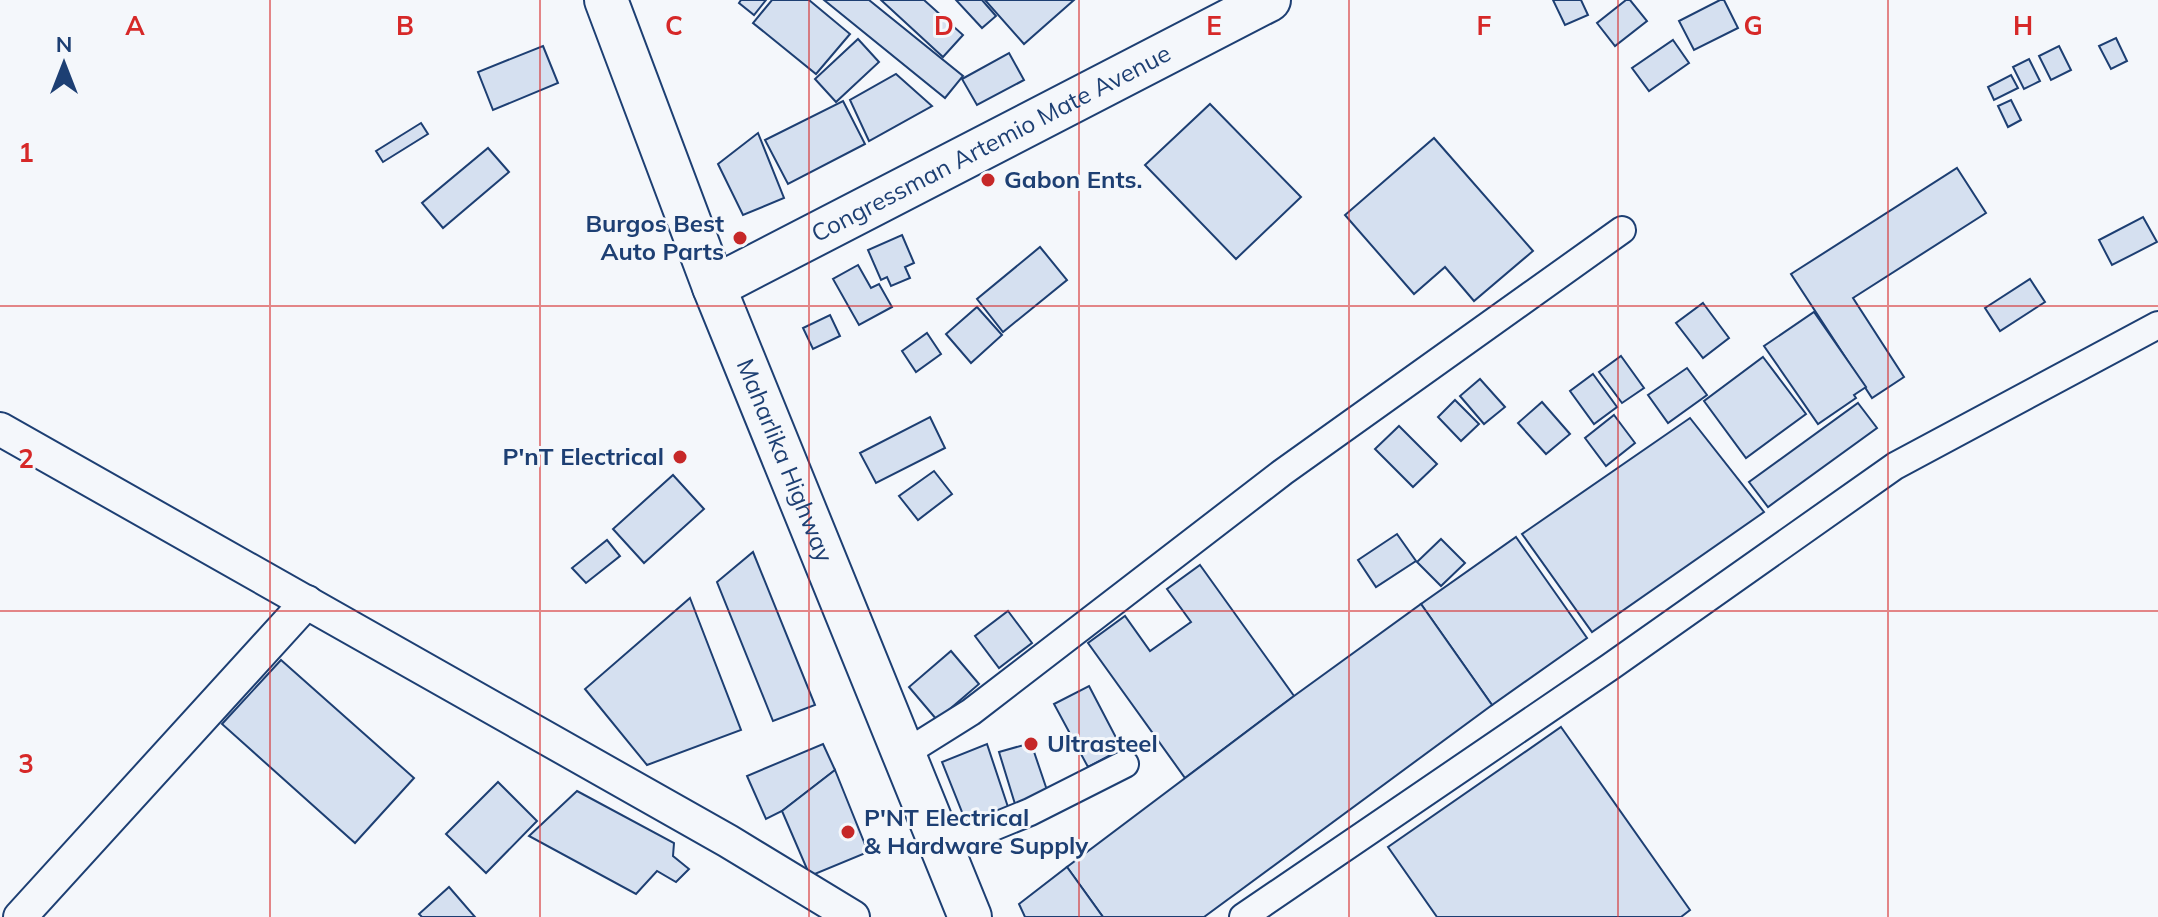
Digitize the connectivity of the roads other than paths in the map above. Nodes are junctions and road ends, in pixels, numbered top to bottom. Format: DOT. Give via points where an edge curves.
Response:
graph roads {
  1 [pos="606,0"];
  2 [pos="1269,0"];
  3 [pos="1622,230"];
  4 [pos="714,287"];
  5 [pos="2158,325"];
  6 [pos="0,429"];
  7 [pos="307,602"];
  8 [pos="904,754"];
  9 [pos="1125,764"];
  10 [pos="942,848"];
  11 [pos="20,917"];
  12 [pos="853,917"];
  13 [pos="970,917"];
  14 [pos="1243,917"];
  1 -- 4 [label="main road, Maharlika Highway"];
  2 -- 4 [label="main road, Congressman Artemio Mate Avenue"];
  3 -- 8 [label="street" via="1283,472 971,712"];
  4 -- 8 [label="main road, Maharlika Highway"];
  5 -- 14 [label="street" via="1895,466"];
  6 -- 7 [label="street"];
  7 -- 11 [label="street"];
  7 -- 12 [label="street"];
  8 -- 10 [label="main road, Maharlika Highway"];
  9 -- 10 [label="street"];
  10 -- 13 [label="main road, Maharlika Highway"];
}
